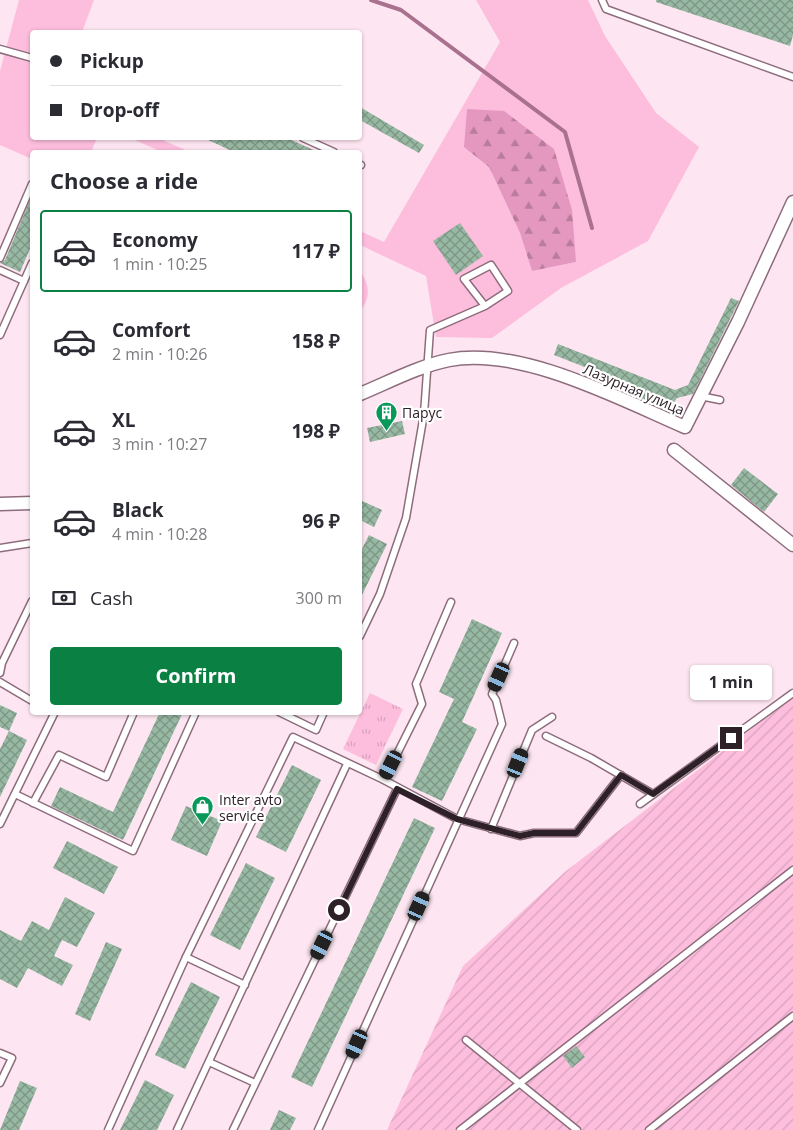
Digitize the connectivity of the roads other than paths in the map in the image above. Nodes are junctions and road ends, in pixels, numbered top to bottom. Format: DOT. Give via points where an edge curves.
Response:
graph roads {
  1 [pos="602,0"];
  2 [pos="0,50"];
  3 [pos="30,58"];
  4 [pos="793,77"];
  5 [pos="307,140"];
  6 [pos="329,150"];
  7 [pos="30,189"];
  8 [pos="793,202"];
  9 [pos="0,258"];
  10 [pos="30,268"];
  11 [pos="0,270"];
  12 [pos="24,281"];
  13 [pos="485,306"];
  14 [pos="0,334"];
  15 [pos="428,366"];
  16 [pos="362,393"];
  17 [pos="700,396"];
  18 [pos="720,400"];
  19 [pos="674,450"];
  20 [pos="30,503"];
  21 [pos="0,504"];
  22 [pos="30,543"];
  23 [pos="793,545"];
  24 [pos="0,548"];
  25 [pos="451,602"];
  26 [pos="30,605"];
  27 [pos="25,618"];
  28 [pos="30,620"];
  29 [pos="362,632"];
  30 [pos="514,643"];
  31 [pos="0,673"];
  32 [pos="0,682"];
  33 [pos="793,693"];
  34 [pos="30,700"];
  35 [pos="54,715"];
  36 [pos="133,715"];
  37 [pos="195,715"];
  38 [pos="285,715"];
  39 [pos="323,715"];
  40 [pos="552,717"];
  41 [pos="546,736"];
  42 [pos="347,764"];
  43 [pos="621,775"];
  44 [pos="384,780"];
  45 [pos="397,789"];
  46 [pos="15,794"];
  47 [pos="653,794"];
  48 [pos="33,803"];
  49 [pos="640,804"];
  50 [pos="457,819"];
  51 [pos="0,824"];
  52 [pos="491,829"];
  53 [pos="793,870"];
  54 [pos="186,957"];
  55 [pos="245,985"];
  56 [pos="793,1016"];
  57 [pos="466,1040"];
  58 [pos="0,1052"];
  59 [pos="209,1062"];
  60 [pos="0,1083"];
  61 [pos="255,1083"];
  62 [pos="521,1084"];
  63 [pos="108,1130"];
  64 [pos="177,1130"];
  65 [pos="233,1130"];
  66 [pos="318,1130"];
  67 [pos="460,1130"];
  68 [pos="577,1130"];
  69 [pos="649,1130"];
  1 -- 4 [label="lane" via="606,9"];
  2 -- 3 [label="lane"];
  5 -- 6 [label="lane"];
  7 -- 9 [label="lane"];
  8 -- 17 [label="street, Лазурная улица"];
  10 -- 12 [label="lane"];
  11 -- 12 [label="lane"];
  12 -- 14 [label="lane"];
  13 -- 13 [label="lane" via="508,291 491,265 464,279"];
  13 -- 15 [label="lane" via="430,330"];
  15 -- 16 [label="street, Лазурная улица"];
  15 -- 17 [label="street, Лазурная улица" via="450,360 493,358 558,374 685,427"];
  15 -- 29 [label="lane" via="424,414 406,518 380,594"];
  17 -- 18 [label="lane"];
  19 -- 23 [label="street"];
  20 -- 21 [label="street"];
  22 -- 24 [label="lane"];
  25 -- 44 [label="lane" via="416,684 422,704"];
  26 -- 27 [label="lane"];
  27 -- 28 [label="lane"];
  27 -- 31 [label="lane"];
  30 -- 50 [label="lane" via="492,694 502,724"];
  32 -- 34 [label="lane"];
  33 -- 47 [label="lane"];
  35 -- 46 [label="lane"];
  36 -- 48 [label="lane" via="106,777 59,755"];
  37 -- 48 [label="lane" via="133,851"];
  38 -- 39 [label="lane" via="316,730"];
  40 -- 52 [label="lane" via="532,730"];
  41 -- 43 [label="lane"];
  42 -- 44 [label="lane"];
  42 -- 54 [label="lane" via="293,738"];
  42 -- 55 [label="lane"];
  43 -- 47 [label="lane"];
  43 -- 52 [label="lane" via="576,833 520,836"];
  44 -- 45 [label="lane"];
  45 -- 50 [label="lane"];
  45 -- 61 [label="lane"];
  46 -- 48 [label="lane"];
  46 -- 51 [label="lane"];
  47 -- 49 [label="lane"];
  50 -- 52 [label="lane"];
  50 -- 66 [label="lane"];
  53 -- 62 [label="lane"];
  54 -- 55 [label="lane"];
  54 -- 63 [label="lane"];
  55 -- 59 [label="lane"];
  56 -- 69 [label="lane"];
  57 -- 62 [label="lane"];
  58 -- 60 [label="lane" via="12,1058"];
  59 -- 61 [label="lane"];
  59 -- 64 [label="lane"];
  61 -- 65 [label="lane"];
  62 -- 67 [label="lane"];
  62 -- 68 [label="lane"];
}
